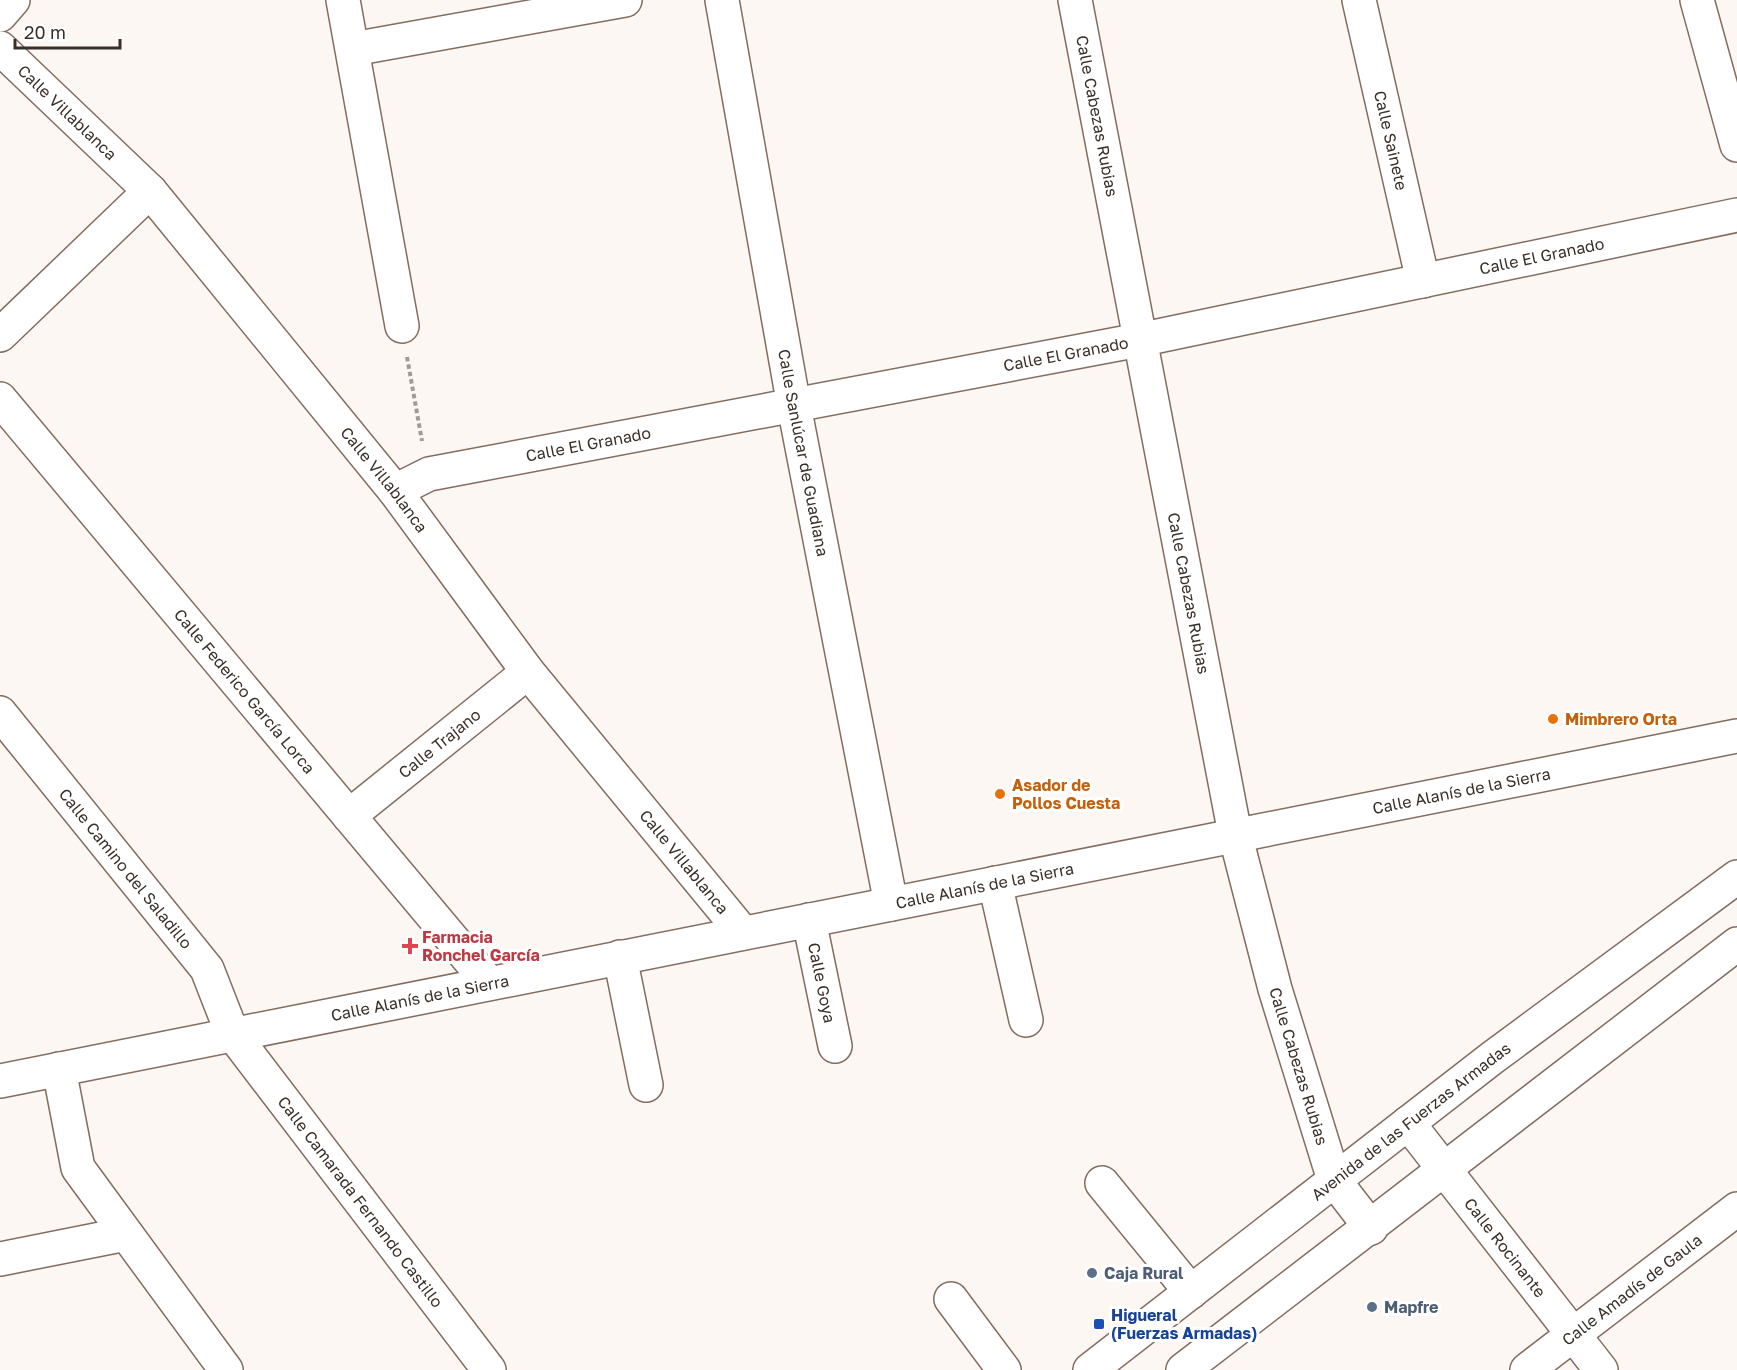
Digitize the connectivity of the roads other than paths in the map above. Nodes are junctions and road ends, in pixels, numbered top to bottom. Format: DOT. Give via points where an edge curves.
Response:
graph roads {
  1 [pos="13,0"];
  2 [pos="344,0"];
  3 [pos="626,0"];
  4 [pos="722,0"];
  5 [pos="1075,0"];
  6 [pos="1359,0"];
  7 [pos="1697,0"];
  8 [pos="0,15"];
  9 [pos="0,48"];
  10 [pos="352,49"];
  11 [pos="1737,145"];
  12 [pos="150,191"];
  13 [pos="1737,215"];
  14 [pos="1423,281"];
  15 [pos="0,335"];
  16 [pos="404,340"];
  17 [pos="1139,340"];
  18 [pos="0,399"];
  19 [pos="794,406"];
  20 [pos="395,491"];
  21 [pos="528,672"];
  22 [pos="0,713"];
  23 [pos="1737,736"];
  24 [pos="349,816"];
  25 [pos="1235,834"];
  26 [pos="1737,877"];
  27 [pos="994,883"];
  28 [pos="891,904"];
  29 [pos="809,920"];
  30 [pos="743,933"];
  31 [pos="1737,944"];
  32 [pos="620,957"];
  33 [pos="489,983"];
  34 [pos="1026,1020"];
  35 [pos="232,1033"];
  36 [pos="835,1046"];
  37 [pos="59,1069"];
  38 [pos="0,1081"];
  39 [pos="646,1084"];
  40 [pos="1408,1124"];
  41 [pos="1445,1170"];
  42 [pos="1334,1180"];
  43 [pos="1101,1183"];
  44 [pos="1737,1209"];
  45 [pos="1371,1228"];
  46 [pos="126,1234"];
  47 [pos="0,1259"];
  48 [pos="1191,1292"];
  49 [pos="951,1299"];
  50 [pos="1574,1333"];
  51 [pos="221,1369"];
  52 [pos="489,1370"];
  53 [pos="1004,1370"];
  54 [pos="1090,1370"];
  55 [pos="1184,1370"];
  56 [pos="1527,1370"];
  57 [pos="1602,1370"];
  1 -- 8 [label="street"];
  2 -- 10 [label="street"];
  3 -- 10 [label="street"];
  4 -- 19 [label="street, Calle Sanlúcar de Guadiana"];
  5 -- 17 [label="street, Calle Cabezas Rubias"];
  6 -- 14 [label="street, Calle Sainete"];
  7 -- 11 [label="street"];
  9 -- 12 [label="street, Calle Villablanca"];
  10 -- 16 [label="street"];
  12 -- 15 [label="street"];
  12 -- 20 [label="street, Calle Villablanca"];
  13 -- 14 [label="street, Calle El Granado"];
  14 -- 17 [label="street, Calle El Granado"];
  17 -- 19 [label="street, Calle El Granado"];
  17 -- 25 [label="street, Calle Cabezas Rubias"];
  18 -- 24 [label="street, Calle Federico García Lorca"];
  19 -- 20 [label="street, Calle El Granado" via="429,474"];
  19 -- 28 [label="street, Calle Sanlúcar de Guadiana"];
  20 -- 21 [label="street, Calle Villablanca"];
  21 -- 24 [label="street, Calle Trajano"];
  21 -- 30 [label="street, Calle Villablanca"];
  22 -- 35 [label="street, Calle Camino del Saladillo" via="207,969"];
  23 -- 25 [label="street, Calle Alanís de la Sierra"];
  24 -- 33 [label="street, Calle Federico García Lorca"];
  25 -- 27 [label="street, Calle Alanís de la Sierra"];
  25 -- 42 [label="street, Calle Cabezas Rubias" via="1275,989"];
  26 -- 40 [label="street, Avenida de las Fuerzas Armadas"];
  27 -- 28 [label="street, Calle Alanís de la Sierra"];
  27 -- 34 [label="street"];
  28 -- 29 [label="street, Calle Alanís de la Sierra"];
  29 -- 30 [label="street, Calle Alanís de la Sierra"];
  29 -- 36 [label="street, Calle Goya"];
  30 -- 32 [label="street, Calle Alanís de la Sierra"];
  31 -- 41 [label="street"];
  32 -- 33 [label="street, Calle Alanís de la Sierra"];
  32 -- 39 [label="street"];
  33 -- 35 [label="street, Calle Alanís de la Sierra"];
  35 -- 37 [label="street, Calle Alanís de la Sierra"];
  35 -- 52 [label="street, Calle Camarada Fernando Castillo"];
  37 -- 38 [label="street, Calle Alanís de la Sierra"];
  37 -- 46 [label="street" via="78,1168"];
  40 -- 41 [label="street, Calle Rocinante"];
  40 -- 42 [label="street, Avenida de las Fuerzas Armadas"];
  41 -- 45 [label="street"];
  41 -- 50 [label="street, Calle Rocinante"];
  42 -- 45 [label="street"];
  42 -- 48 [label="street, Avenida de las Fuerzas Armadas"];
  43 -- 48 [label="street"];
  44 -- 50 [label="street, Calle Amadís de Gaula"];
  45 -- 55 [label="street"];
  46 -- 47 [label="street"];
  46 -- 51 [label="street"];
  48 -- 54 [label="street, Avenida de las Fuerzas Armadas"];
  49 -- 53 [label="street"];
  50 -- 56 [label="street, Calle Amadís de Gaula"];
  50 -- 57 [label="street, Calle Rocinante"];
}
